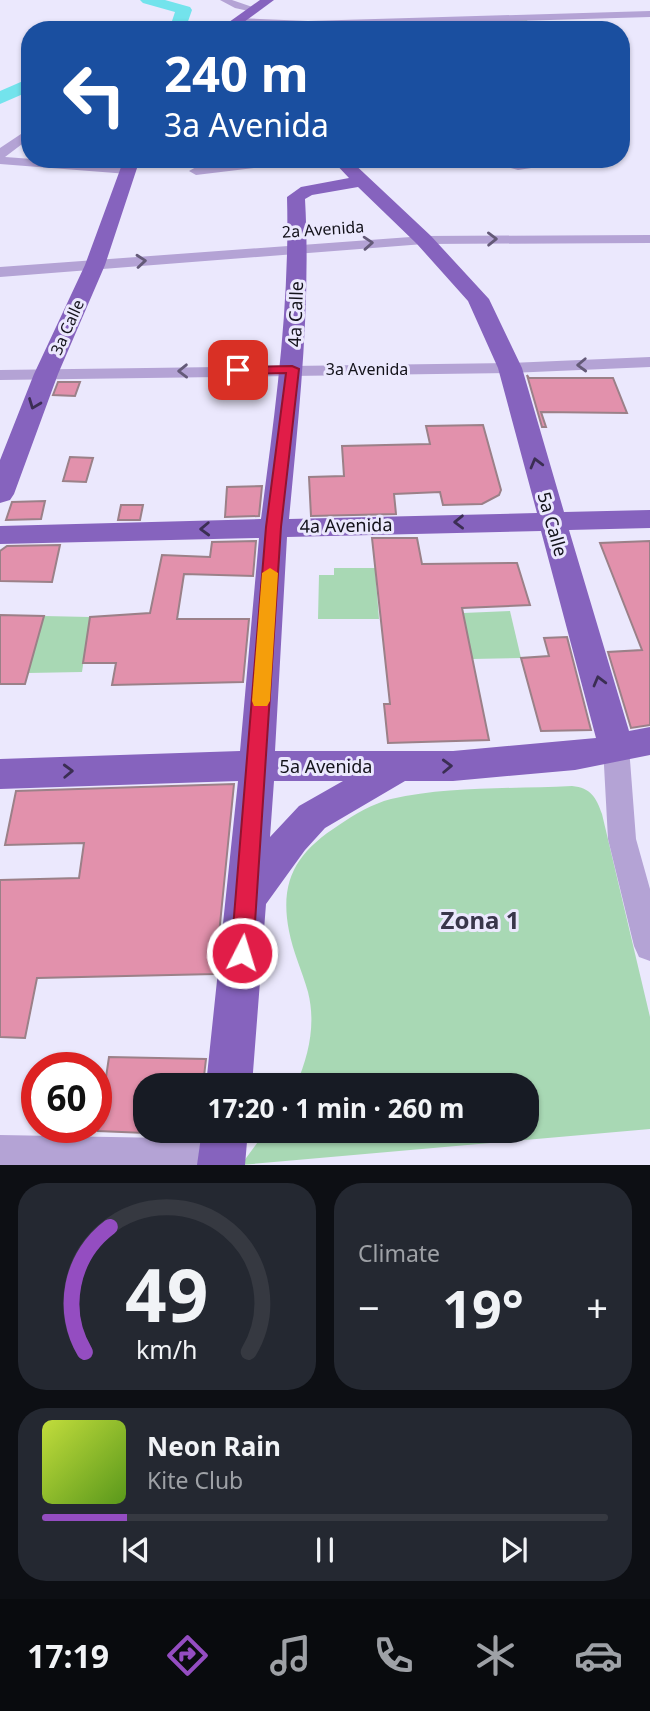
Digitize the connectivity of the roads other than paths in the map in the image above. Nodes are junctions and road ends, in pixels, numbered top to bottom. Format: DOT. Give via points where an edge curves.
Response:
graph roads {
  1 [pos="225,0"];
  2 [pos="268,0"];
  3 [pos="253,9"];
  4 [pos="446,10"];
  5 [pos="650,14"];
  6 [pos="236,21"];
  7 [pos="383,21"];
  8 [pos="6,142"];
  9 [pos="0,154"];
  10 [pos="0,160"];
  11 [pos="21,161"];
  12 [pos="129,168"];
  13 [pos="220,168"];
  14 [pos="349,168"];
  15 [pos="196,171"];
  16 [pos="362,181"];
  17 [pos="650,239"];
  18 [pos="424,240"];
  19 [pos="298,248"];
  20 [pos="95,265"];
  21 [pos="0,272"];
  22 [pos="650,362"];
  23 [pos="510,368"];
  24 [pos="292,369"];
  25 [pos="46,374"];
  26 [pos="0,375"];
  27 [pos="0,494"];
  28 [pos="650,519"];
  29 [pos="552,520"];
  30 [pos="274,527"];
  31 [pos="0,535"];
  32 [pos="650,741"];
  33 [pos="616,747"];
  34 [pos="256,766"];
  35 [pos="400,766"];
  36 [pos="0,774"];
  37 [pos="247,900"];
  38 [pos="650,946"];
  39 [pos="230,1073"];
  40 [pos="222,1151"];
  41 [pos="0,1153"];
  1 -- 3 [label="street"];
  2 -- 3 [label="main road"];
  3 -- 6 [label="main road"];
  4 -- 7 [label="street" via="380,11"];
  5 -- 7 [label="street"];
  8 -- 9 [label="street"];
  10 -- 11 [label="street"];
  12 -- 20 [label="main road, 3a Calle"];
  13 -- 15 [label="street"];
  14 -- 16 [label="main road, 5a Calle"];
  16 -- 18 [label="main road, 5a Calle"];
  16 -- 19 [label="main road, 4a Calle" via="297,196"];
  18 -- 17 [label="street, 2a Avenida, one-way"];
  19 -- 18 [label="street, 2a Avenida, one-way"];
  18 -- 23 [label="main road, 5a Calle" via="478,299"];
  20 -- 19 [label="street, 2a Avenida, one-way"];
  19 -- 24 [label="main road, 4a Calle"];
  20 -- 21 [label="street, 2a Avenida"];
  20 -- 25 [label="main road, 3a Calle"];
  22 -- 23 [label="street, 3a Avenida, one-way"];
  23 -- 24 [label="street, 3a Avenida"];
  29 -- 23 [label="main road, 5a Calle, one-way"];
  24 -- 25 [label="street, 3a Avenida, one-way"];
  24 -- 30 [label="main road, 4a Calle"];
  25 -- 26 [label="street, 3a Avenida"];
  25 -- 27 [label="main road, 3a Calle, one-way"];
  28 -- 29 [label="main road, 4a Avenida"];
  29 -- 30 [label="main road, 4a Avenida, one-way"];
  33 -- 29 [label="main road, 5a Calle, one-way"];
  30 -- 31 [label="main road, 4a Avenida, one-way"];
  30 -- 34 [label="main road, 4a Calle"];
  32 -- 33 [label="main road, 5a Avenida"];
  35 -- 33 [label="main road, 5a Avenida, one-way" via="575,756"];
  33 -- 38 [label="street, 5a Calle" via="622,839"];
  34 -- 35 [label="main road, 5a Avenida"];
  36 -- 34 [label="main road, 5a Avenida, one-way"];
  34 -- 37 [label="main road, 4a Calle"];
  35 -- 37 [label="main road" via="312,817"];
  37 -- 39 [label="main road, 4a Calle"];
  40 -- 41 [label="street"];
}
